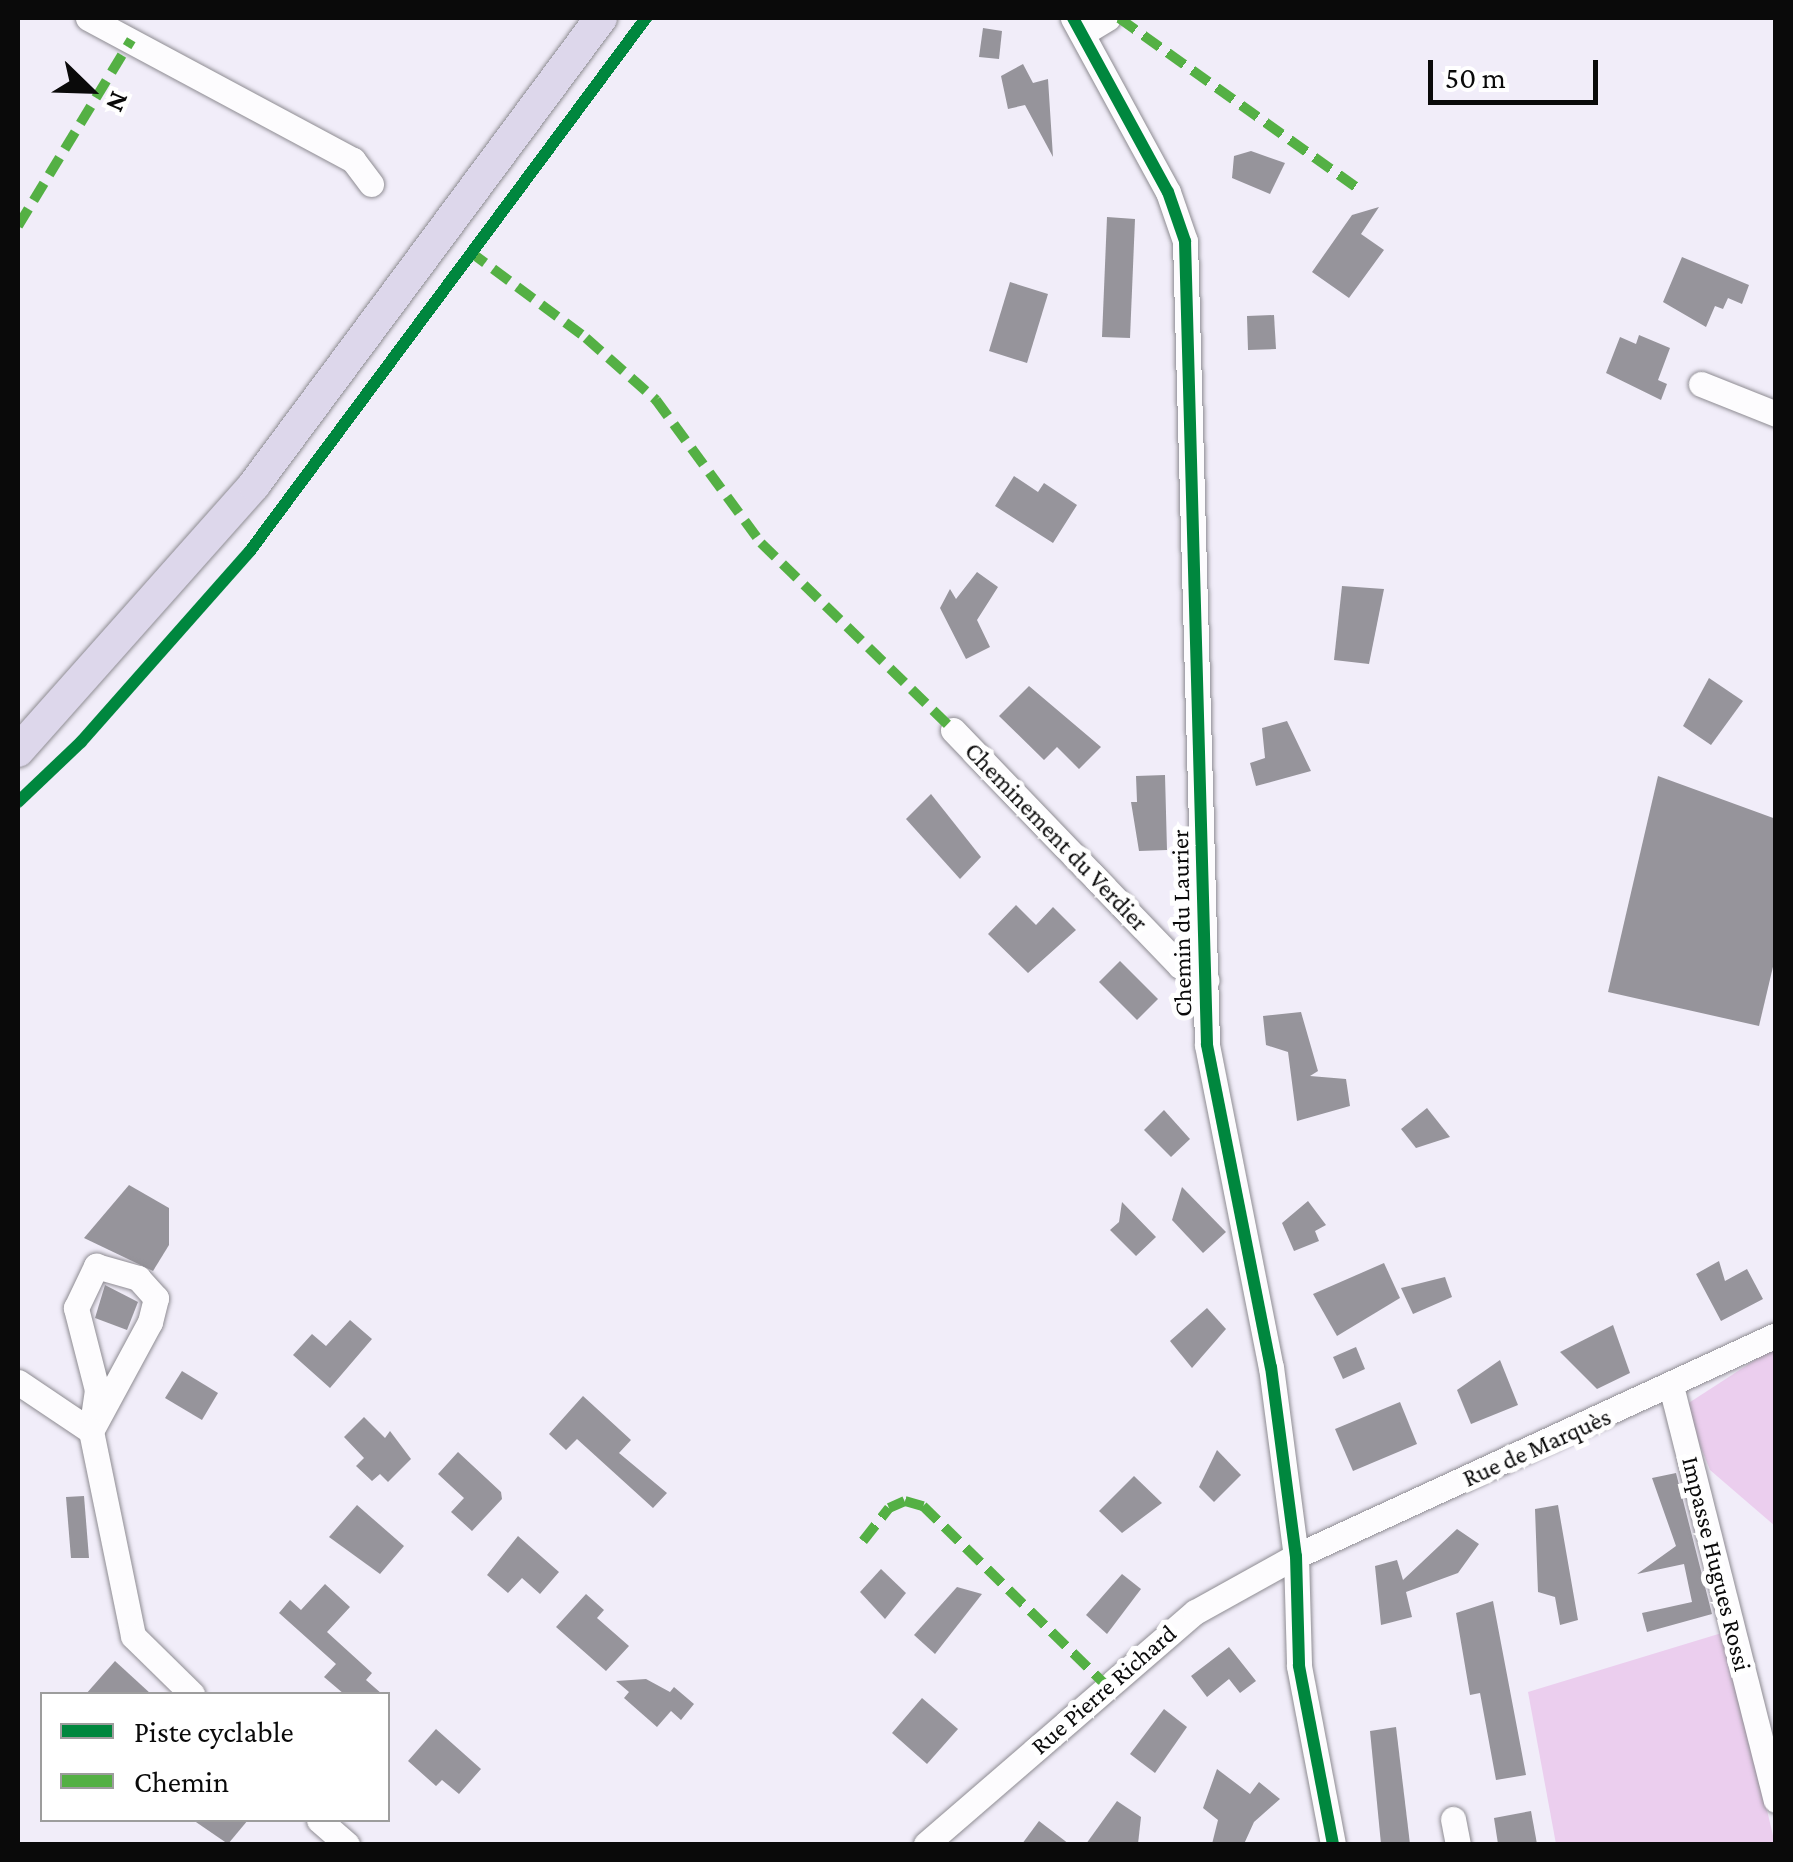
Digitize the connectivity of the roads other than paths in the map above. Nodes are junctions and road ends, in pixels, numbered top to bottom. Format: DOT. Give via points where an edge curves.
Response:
graph roads {
  1 [pos="88,18"];
  2 [pos="602,18"];
  3 [pos="1108,18"];
  4 [pos="1078,26"];
  5 [pos="371,184"];
  6 [pos="1701,384"];
  7 [pos="1776,414"];
  8 [pos="953,730"];
  9 [pos="18,751"];
  10 [pos="1206,980"];
  11 [pos="1776,1335"];
  12 [pos="18,1382"];
  13 [pos="1671,1386"];
  14 [pos="91,1432"];
  15 [pos="1296,1556"];
  16 [pos="190,1692"];
  17 [pos="1776,1800"];
  18 [pos="321,1822"];
  19 [pos="347,1844"];
  20 [pos="926,1844"];
  21 [pos="1334,1844"];
  1 -- 5 [label="street" via="353,160"];
  2 -- 9 [label="main road" via="254,485"];
  3 -- 4 [label="street"];
  4 -- 10 [label="street, Chemin du Laurier" via="1168,192 1190,280"];
  6 -- 7 [label="street"];
  8 -- 10 [label="street, Cheminement du Verdier" via="1180,966"];
  10 -- 15 [label="street, Chemin du Laurier" via="1207,1045 1271,1367"];
  11 -- 13 [label="street, Rue de Marquès"];
  12 -- 14 [label="street"];
  13 -- 15 [label="street, Rue de Marquès"];
  13 -- 17 [label="street, Impasse Hugues Rossi"];
  14 -- 14 [label="street" via="150,1322 156,1298 138,1278 96,1266 76,1308 98,1390"];
  14 -- 16 [label="street" via="133,1636"];
  15 -- 20 [label="street, Rue Pierre Richard" via="1195,1612"];
  15 -- 21 [label="street, Chemin du Laurier" via="1299,1666"];
  18 -- 19 [label="street"];
}
